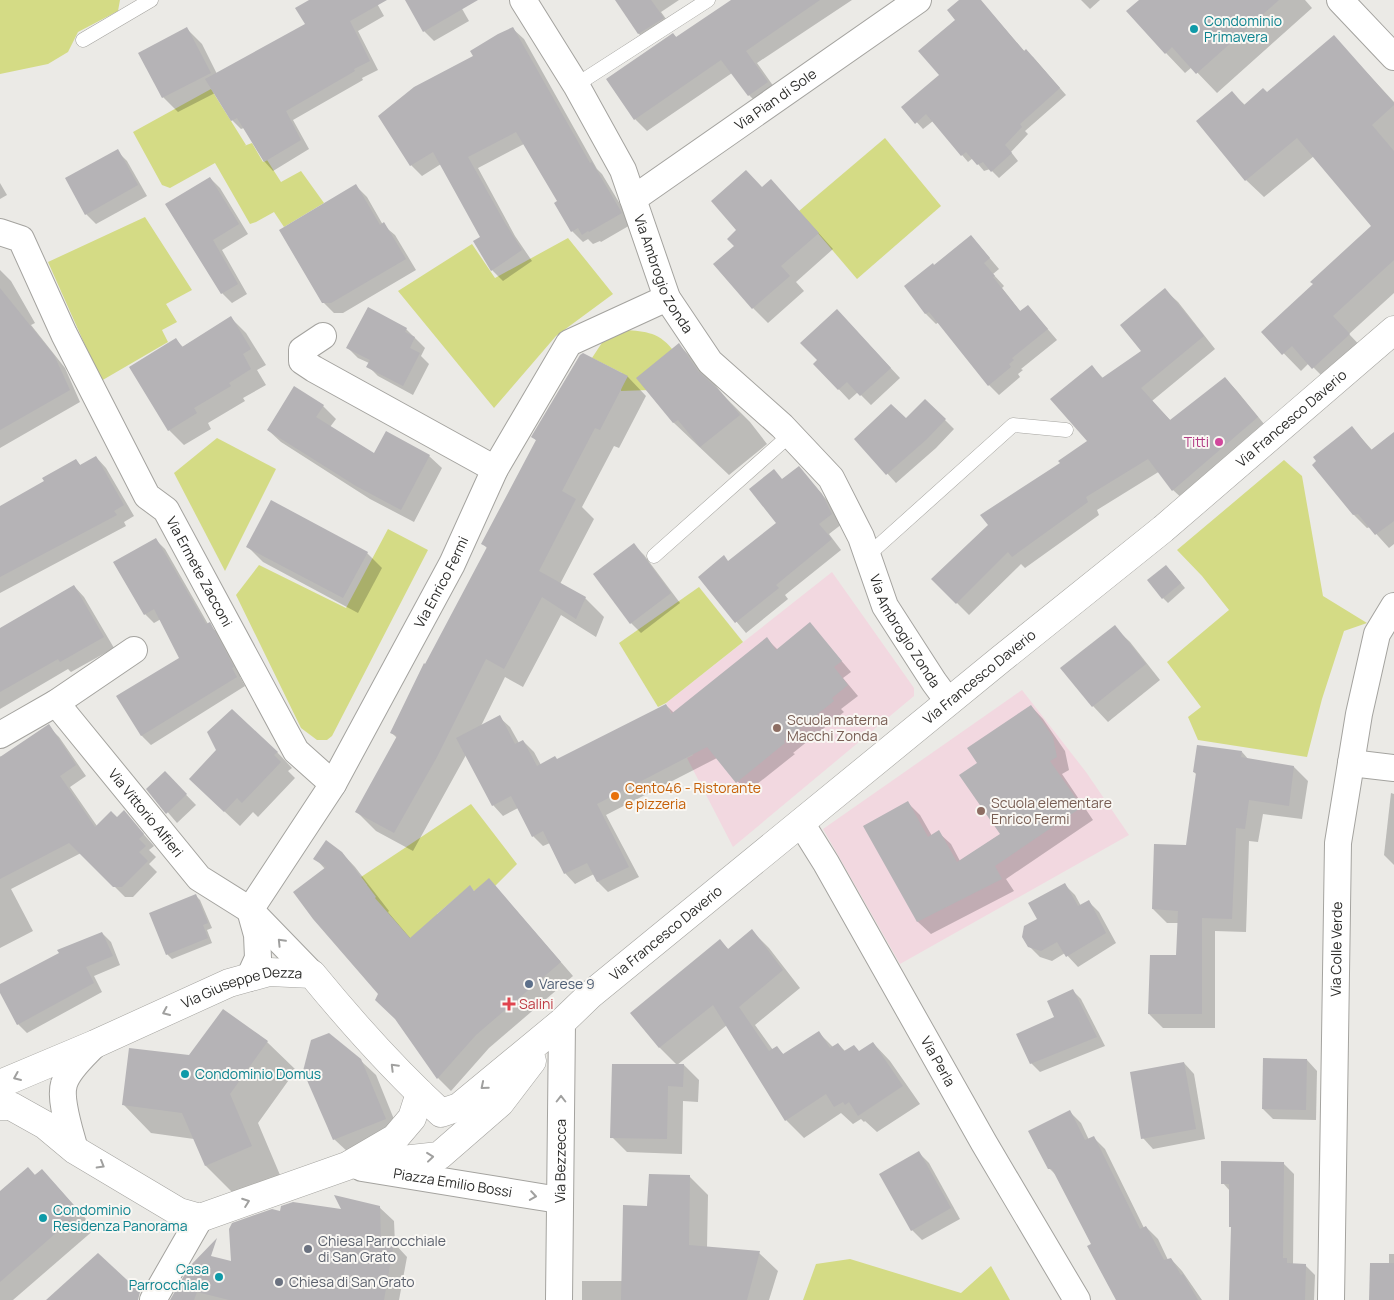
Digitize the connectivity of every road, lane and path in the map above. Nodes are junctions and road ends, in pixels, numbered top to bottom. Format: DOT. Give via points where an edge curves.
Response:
graph roads {
  1 [pos="151,0"];
  2 [pos="523,0"];
  3 [pos="708,0"];
  4 [pos="918,0"];
  5 [pos="1340,0"];
  6 [pos="82,40"];
  7 [pos="1394,57"];
  8 [pos="576,85"];
  9 [pos="633,199"];
  10 [pos="0,232"];
  11 [pos="667,298"];
  12 [pos="1394,330"];
  13 [pos="322,336"];
  14 [pos="1066,430"];
  15 [pos="790,435"];
  16 [pos="496,469"];
  17 [pos="654,556"];
  18 [pos="867,556"];
  19 [pos="1394,606"];
  20 [pos="134,650"];
  21 [pos="948,701"];
  22 [pos="56,703"];
  23 [pos="0,735"];
  24 [pos="1351,763"];
  25 [pos="1394,768"];
  26 [pos="333,784"];
  27 [pos="801,823"];
  28 [pos="250,910"];
  29 [pos="312,974"];
  30 [pos="249,978"];
  31 [pos="562,1022"];
  32 [pos="96,1044"];
  33 [pos="0,1084"];
  34 [pos="420,1093"];
  35 [pos="0,1106"];
  36 [pos="441,1113"];
  37 [pos="75,1150"];
  38 [pos="347,1166"];
  39 [pos="559,1200"];
  40 [pos="200,1218"];
  41 [pos="153,1300"];
  42 [pos="559,1300"];
  43 [pos="1077,1300"];
  44 [pos="1331,1300"];
  1 -- 6 [label="lane"];
  2 -- 8 [label="street, Via Ambrogio Zonda"];
  3 -- 8 [label="lane"];
  4 -- 9 [label="street, Via Pian di Sole"];
  5 -- 7 [label="street"];
  8 -- 9 [label="street, Via Ambrogio Zonda" via="623,170"];
  9 -- 11 [label="street, Via Ambrogio Zonda"];
  10 -- 26 [label="street, Via Ermete Zacconi" via="21,239 64,334 147,496 166,510 296,751"];
  11 -- 15 [label="street, Via Ambrogio Zonda" via="710,362"];
  11 -- 16 [label="street, Via Enrico Fermi" via="569,343"];
  12 -- 21 [label="street, Via Francesco Daverio" via="1163,529"];
  13 -- 16 [label="street" via="302,350 302,361"];
  14 -- 18 [label="lane, Via Ambrogio Zonda" via="1014,426"];
  15 -- 17 [label="lane"];
  15 -- 18 [label="street, Via Ambrogio Zonda" via="831,478 861,537"];
  16 -- 26 [label="street, Via Enrico Fermi" via="452,564"];
  18 -- 21 [label="street, Via Ambrogio Zonda" via="885,606"];
  19 -- 24 [label="street, Via Colle Verde" via="1377,634"];
  20 -- 22 [label="street"];
  21 -- 27 [label="street, Via Francesco Daverio"];
  22 -- 23 [label="street"];
  22 -- 28 [label="street, Via Vittorio Alfieri" via="199,878"];
  24 -- 25 [label="street"];
  24 -- 44 [label="street, Via Colle Verde" via="1338,843"];
  26 -- 28 [label="street, Via Enrico Fermi"];
  27 -- 31 [label="street, Via Francesco Daverio" via="590,995"];
  27 -- 43 [label="street, Via Perla"];
  29 -- 28 [label="street, Via Vittorio Alfieri, one-way"];
  28 -- 30 [label="street" via="257,935 258,958"];
  29 -- 30 [label="street, Via Giuseppe Dezza" via="269,972"];
  34 -- 29 [label="street, Via Giuseppe Dezza, one-way" via="366,1039"];
  30 -- 32 [label="street, Via Giuseppe Dezza, one-way" via="229,983"];
  31 -- 36 [label="street, Via Francesco Daverio, one-way" via="459,1107"];
  38 -- 31 [label="street, Via Francesco Daverio, one-way" via="439,1156 500,1103"];
  39 -- 31 [label="street, Via Bezzecca, one-way"];
  32 -- 33 [label="street, Via Giuseppe Dezza, one-way"];
  32 -- 37 [label="street" via="71,1071 64,1084 64,1107"];
  34 -- 36 [label="street, Via Giuseppe Dezza"];
  34 -- 38 [label="street" via="412,1118 395,1138"];
  35 -- 37 [label="street" via="11,1106 46,1125"];
  37 -- 40 [label="street, one-way" via="179,1212"];
  38 -- 39 [label="street, Piazza Emilio Bossi, one-way"];
  40 -- 38 [label="street, one-way"];
  39 -- 42 [label="street, Via Bezzecca"];
  40 -- 41 [label="street"];
}
